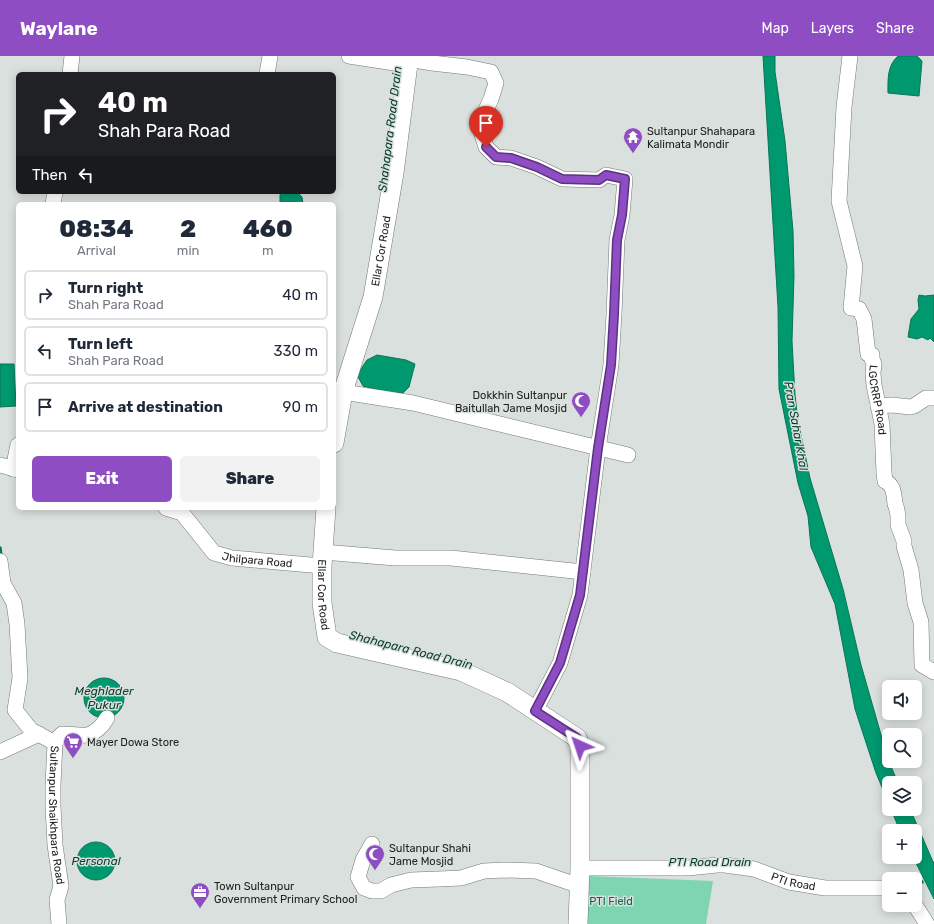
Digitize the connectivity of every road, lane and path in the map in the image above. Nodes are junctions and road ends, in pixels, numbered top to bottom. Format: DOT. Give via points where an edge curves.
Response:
graph roads {
  1 [pos="72,56"];
  2 [pos="270,56"];
  3 [pos="349,56"];
  4 [pos="850,56"];
  5 [pos="408,60"];
  6 [pos="70,72"];
  7 [pos="267,72"];
  8 [pos="339,390"];
  9 [pos="934,398"];
  10 [pos="878,406"];
  11 [pos="336,422"];
  12 [pos="598,448"];
  13 [pos="16,451"];
  14 [pos="628,455"];
  15 [pos="10,468"];
  16 [pos="172,510"];
  17 [pos="326,510"];
  18 [pos="322,559"];
  19 [pos="0,561"];
  20 [pos="583,572"];
  21 [pos="12,623"];
  22 [pos="934,672"];
  23 [pos="12,709"];
  24 [pos="535,711"];
  25 [pos="107,718"];
  26 [pos="39,734"];
  27 [pos="55,743"];
  28 [pos="0,752"];
  29 [pos="372,844"];
  30 [pos="580,876"];
  31 [pos="882,888"];
  32 [pos="919,912"];
  33 [pos="59,924"];
  34 [pos="578,924"];
  35 [pos="927,924"];
  1 -- 6 [label="street"];
  2 -- 7 [label="street"];
  3 -- 5 [label="street"];
  4 -- 10 [label="street, LGCRRP Road" via="844,107 839,201 855,266 851,308 859,309 864,319 868,354 872,355 874,364"];
  5 -- 8 [label="main road, Ellar Cor Road" via="394,173 373,297"];
  5 -- 12 [label="street" via="491,72 496,83 480,125 486,147 496,157 511,158 562,179 599,180 606,175 625,179 617,240 611,365"];
  8 -- 11 [label="main road, Ellar Cor Road"];
  8 -- 12 [label="street" via="413,403"];
  9 -- 10 [label="street" via="926,398 910,407"];
  10 -- 22 [label="street, LGCRRP Road" via="882,424 885,481 890,483 892,488 921,622 922,665"];
  12 -- 14 [label="street"];
  12 -- 20 [label="street"];
  13 -- 15 [label="street"];
  16 -- 18 [label="street, Jhilpara Road" via="182,513 214,553 232,558"];
  17 -- 18 [label="main road, Ellar Cor Road"];
  18 -- 20 [label="street, Jhilpara Road" via="451,558"];
  18 -- 24 [label="main road, Ellar Cor Road" via="322,603 327,637 337,643 461,671 507,692"];
  19 -- 26 [label="street, Sultanpur Shaikhpara Road" via="3,583 14,603 17,624 20,678 15,710 31,730"];
  20 -- 24 [label="street" via="580,595 560,663"];
  21 -- 23 [label="street" via="17,678"];
  24 -- 30 [label="main road" via="577,738 580,746"];
  25 -- 27 [label="street" via="87,735 62,734"];
  26 -- 27 [label="street, Sultanpur Shaikhpara Road"];
  26 -- 28 [label="street"];
  27 -- 33 [label="street, Sultanpur Shaikhpara Road" via="53,806 61,886 57,900"];
  29 -- 30 [label="street, PTI Road" via="362,860 358,877 364,888 372,890 381,891 391,885 411,880 461,878 484,871 536,872 574,884"];
  30 -- 31 [label="street, PTI Road" via="725,865 754,869 789,882 825,888"];
  30 -- 34 [label="main road"];
  32 -- 35 [label="street"];
}
